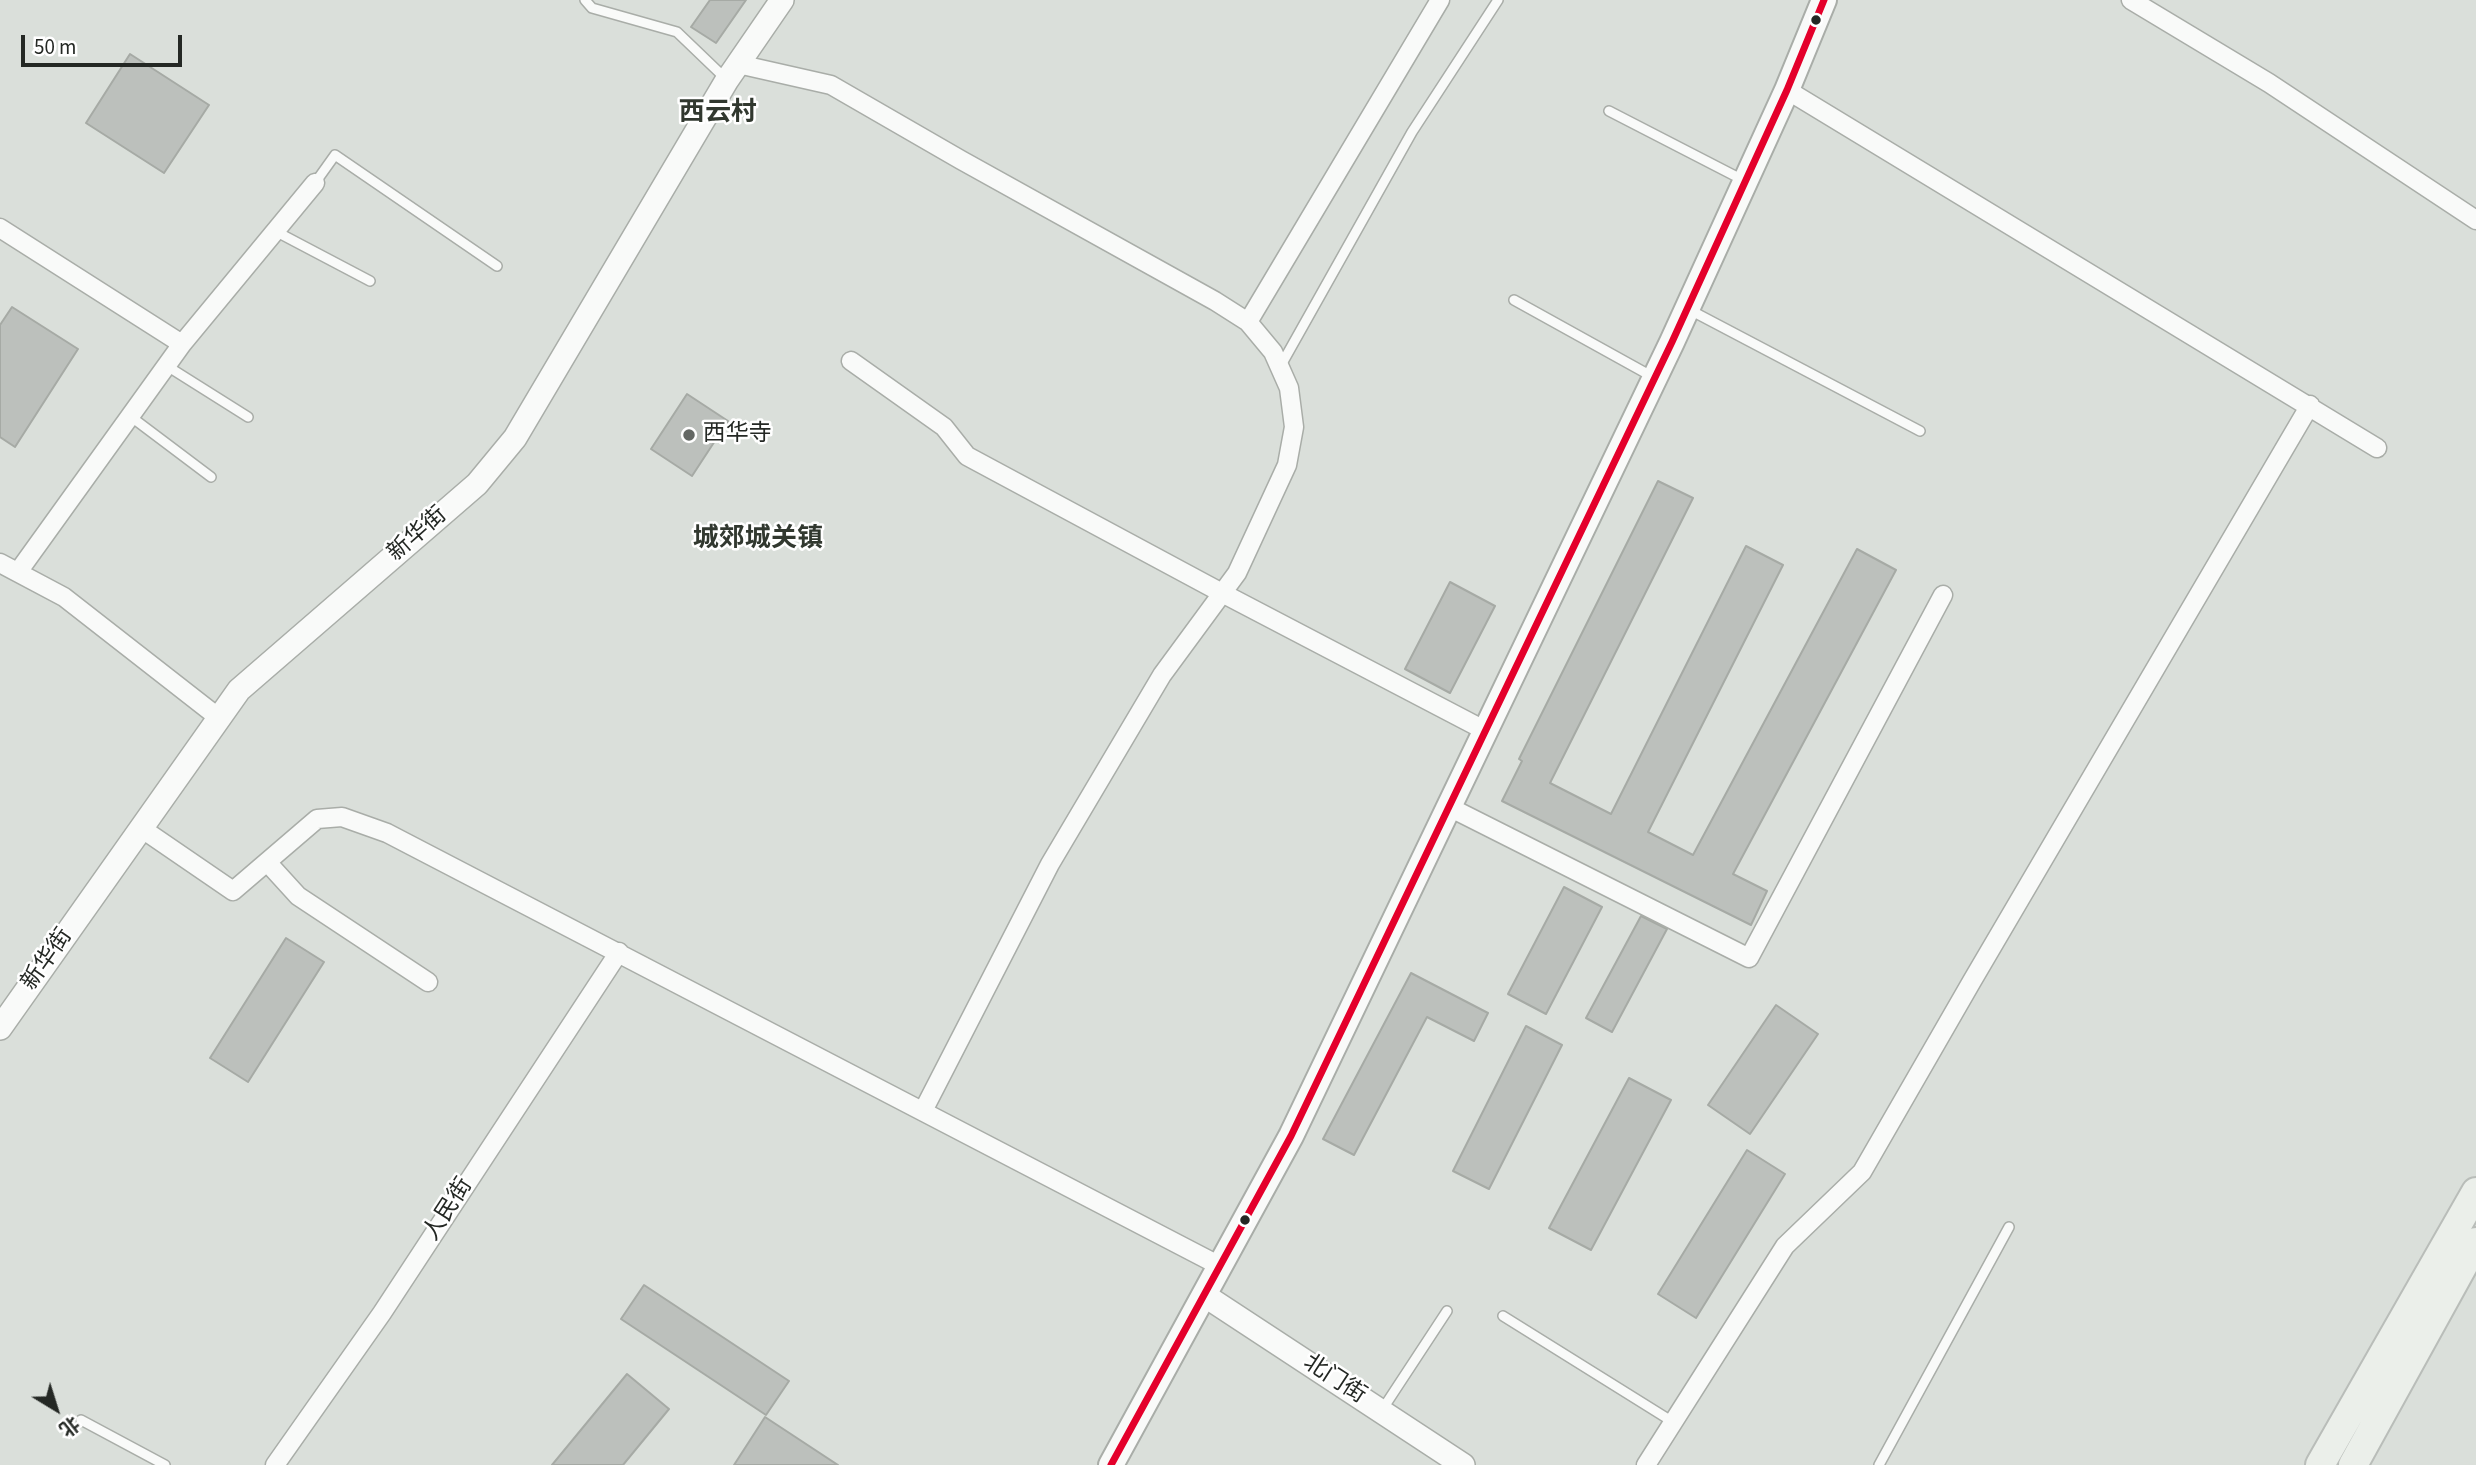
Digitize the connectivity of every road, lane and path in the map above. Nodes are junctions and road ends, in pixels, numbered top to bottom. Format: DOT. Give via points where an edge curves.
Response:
graph roads {
  1 [pos="585,0"];
  2 [pos="782,0"];
  3 [pos="1440,0"];
  4 [pos="1498,0"];
  5 [pos="1824,0"];
  6 [pos="2131,0"];
  7 [pos="733,72"];
  8 [pos="1787,90"];
  9 [pos="1609,111"];
  10 [pos="1745,181"];
  11 [pos="315,183"];
  12 [pos="2476,220"];
  13 [pos="0,228"];
  14 [pos="275,231"];
  15 [pos="497,266"];
  16 [pos="370,281"];
  17 [pos="1514,300"];
  18 [pos="1686,308"];
  19 [pos="1248,322"];
  20 [pos="182,344"];
  21 [pos="851,361"];
  22 [pos="167,366"];
  23 [pos="1280,367"];
  24 [pos="1655,378"];
  25 [pos="2310,405"];
  26 [pos="130,416"];
  27 [pos="248,417"];
  28 [pos="1920,431"];
  29 [pos="2377,448"];
  30 [pos="211,477"];
  31 [pos="0,563"];
  32 [pos="18,572"];
  33 [pos="1222,593"];
  34 [pos="1943,595"];
  35 [pos="219,718"];
  36 [pos="1486,731"];
  37 [pos="1449,807"];
  38 [pos="141,828"];
  39 [pos="267,862"];
  40 [pos="619,953"];
  41 [pos="428,982"];
  42 [pos="0,1028"];
  43 [pos="923,1111"];
  44 [pos="2476,1192"];
  45 [pos="2009,1227"];
  46 [pos="2476,1242"];
  47 [pos="1220,1266"];
  48 [pos="1204,1295"];
  49 [pos="1447,1311"];
  50 [pos="1503,1316"];
  51 [pos="1381,1411"];
  52 [pos="81,1420"];
  53 [pos="1673,1422"];
  54 [pos="165,1465"];
  55 [pos="275,1465"];
  56 [pos="1111,1465"];
  57 [pos="1463,1465"];
  58 [pos="1646,1465"];
  59 [pos="1879,1465"];
  60 [pos="2320,1465"];
  61 [pos="2353,1465"];
  1 -- 7 [label="lane" via="592,8 677,32"];
  2 -- 7 [label="street, 新华街"];
  3 -- 19 [label="street"];
  4 -- 23 [label="lane" via="1412,132"];
  5 -- 8 [label="main road"];
  6 -- 12 [label="street" via="2269,83"];
  7 -- 19 [label="street" via="831,85"];
  7 -- 35 [label="street, 新华街" via="515,438 477,484 239,690"];
  8 -- 10 [label="main road"];
  8 -- 25 [label="street"];
  9 -- 10 [label="lane"];
  10 -- 18 [label="main road"];
  11 -- 14 [label="street"];
  11 -- 15 [label="lane" via="335,155"];
  13 -- 20 [label="street"];
  14 -- 16 [label="lane"];
  14 -- 20 [label="street"];
  17 -- 24 [label="lane"];
  18 -- 24 [label="main road"];
  18 -- 28 [label="lane"];
  19 -- 23 [label="street"];
  20 -- 22 [label="street"];
  21 -- 33 [label="street" via="944,426 967,456"];
  22 -- 26 [label="street"];
  22 -- 27 [label="lane"];
  23 -- 33 [label="street" via="1289,388 1294,427 1287,465 1237,573"];
  24 -- 36 [label="main road"];
  25 -- 29 [label="street"];
  25 -- 53 [label="street" via="1862,1172 1785,1246"];
  26 -- 30 [label="lane"];
  26 -- 32 [label="street"];
  31 -- 32 [label="street"];
  32 -- 35 [label="street" via="64,597"];
  33 -- 36 [label="street"];
  33 -- 43 [label="street" via="1162,675 1050,864"];
  34 -- 37 [label="street" via="1749,958"];
  35 -- 38 [label="street, 新华街"];
  36 -- 37 [label="main road"];
  37 -- 47 [label="main road" via="1292,1136"];
  38 -- 39 [label="street" via="233,891"];
  38 -- 42 [label="street, 新华街"];
  39 -- 40 [label="street" via="317,819 342,817 387,833"];
  39 -- 41 [label="street" via="298,896"];
  40 -- 43 [label="street"];
  40 -- 55 [label="street, 人民街" via="382,1313"];
  43 -- 47 [label="street"];
  44 -- 60 [label="main road"];
  45 -- 59 [label="lane"];
  46 -- 61 [label="main road"];
  47 -- 48 [label="main road"];
  48 -- 51 [label="street, 北门街"];
  48 -- 56 [label="main road"];
  49 -- 51 [label="lane"];
  50 -- 53 [label="lane"];
  51 -- 57 [label="street, 北门街"];
  52 -- 54 [label="lane"];
  53 -- 58 [label="street"];
}
